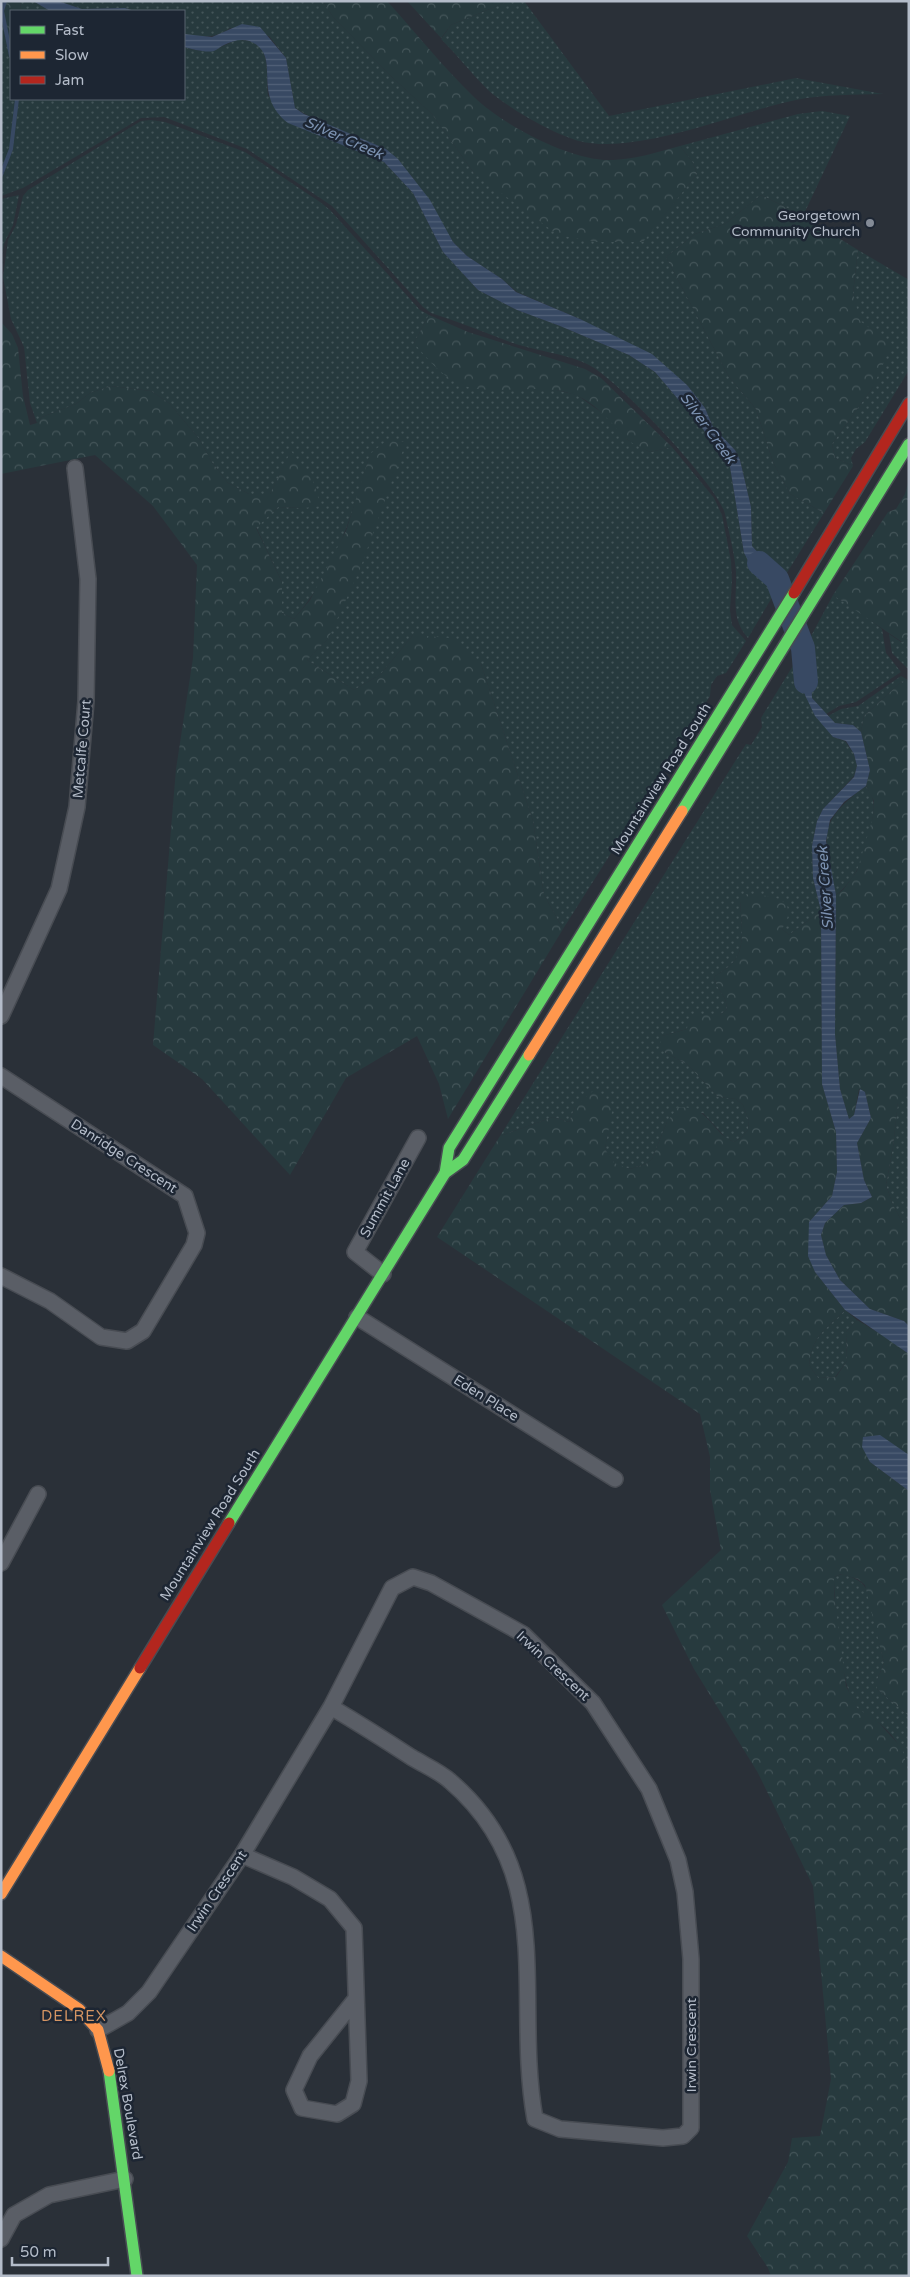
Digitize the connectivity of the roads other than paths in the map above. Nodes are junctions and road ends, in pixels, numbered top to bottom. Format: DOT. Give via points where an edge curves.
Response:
graph roads {
  1 [pos="909,404"];
  2 [pos="909,444"];
  3 [pos="75,468"];
  4 [pos="1,1016"];
  5 [pos="1,1076"];
  6 [pos="418,1138"];
  7 [pos="446,1173"];
  8 [pos="383,1274"];
  9 [pos="1,1276"];
  10 [pos="357,1317"];
  11 [pos="615,1479"];
  12 [pos="38,1494"];
  13 [pos="1,1563"];
  14 [pos="331,1707"];
  15 [pos="242,1855"];
  16 [pos="1,1894"];
  17 [pos="1,1956"];
  18 [pos="355,2000"];
  19 [pos="98,2030"];
  20 [pos="125,2179"];
  21 [pos="1,2239"];
  22 [pos="137,2276"];
  1 -- 7 [label="main road, Mountainview Road South" via="737,687 449,1148"];
  2 -- 7 [label="main road, Mountainview Road South" via="463,1160"];
  3 -- 4 [label="street, Metcalfe Court" via="88,579 86,701 77,807 59,889"];
  5 -- 9 [label="street, Danridge Crescent" via="185,1196 197,1232 194,1245 143,1331 127,1341 100,1337 50,1301"];
  6 -- 8 [label="street, Summit Lane" via="355,1252"];
  7 -- 8 [label="main road, Mountainview Road South"];
  8 -- 10 [label="main road, Mountainview Road South"];
  10 -- 11 [label="street, Eden Place"];
  10 -- 16 [label="main road, Mountainview Road South"];
  12 -- 13 [label="street"];
  14 -- 14 [label="street, Irwin Crescent" via="450,1780 479,1811 503,1846 518,1886 526,1926 529,2084 535,2119 560,2129 663,2138 683,2136 691,2128 691,1959 685,1892 678,1860 649,1789 593,1703 523,1634 431,1583 413,1577 392,1588"];
  14 -- 15 [label="street, Irwin Crescent"];
  15 -- 18 [label="street" via="293,1877 330,1899 354,1928"];
  15 -- 19 [label="street, Irwin Crescent" via="149,1992 128,2013"];
  17 -- 19 [label="main road, Delrex Boulevard" via="79,2009"];
  18 -- 18 [label="street" via="310,2056 294,2090 302,2108 337,2114 352,2104 359,2081"];
  19 -- 20 [label="main road, Delrex Boulevard" via="108,2062"];
  20 -- 21 [label="street" via="49,2195 14,2215"];
  20 -- 22 [label="main road, Delrex Boulevard"];
}
